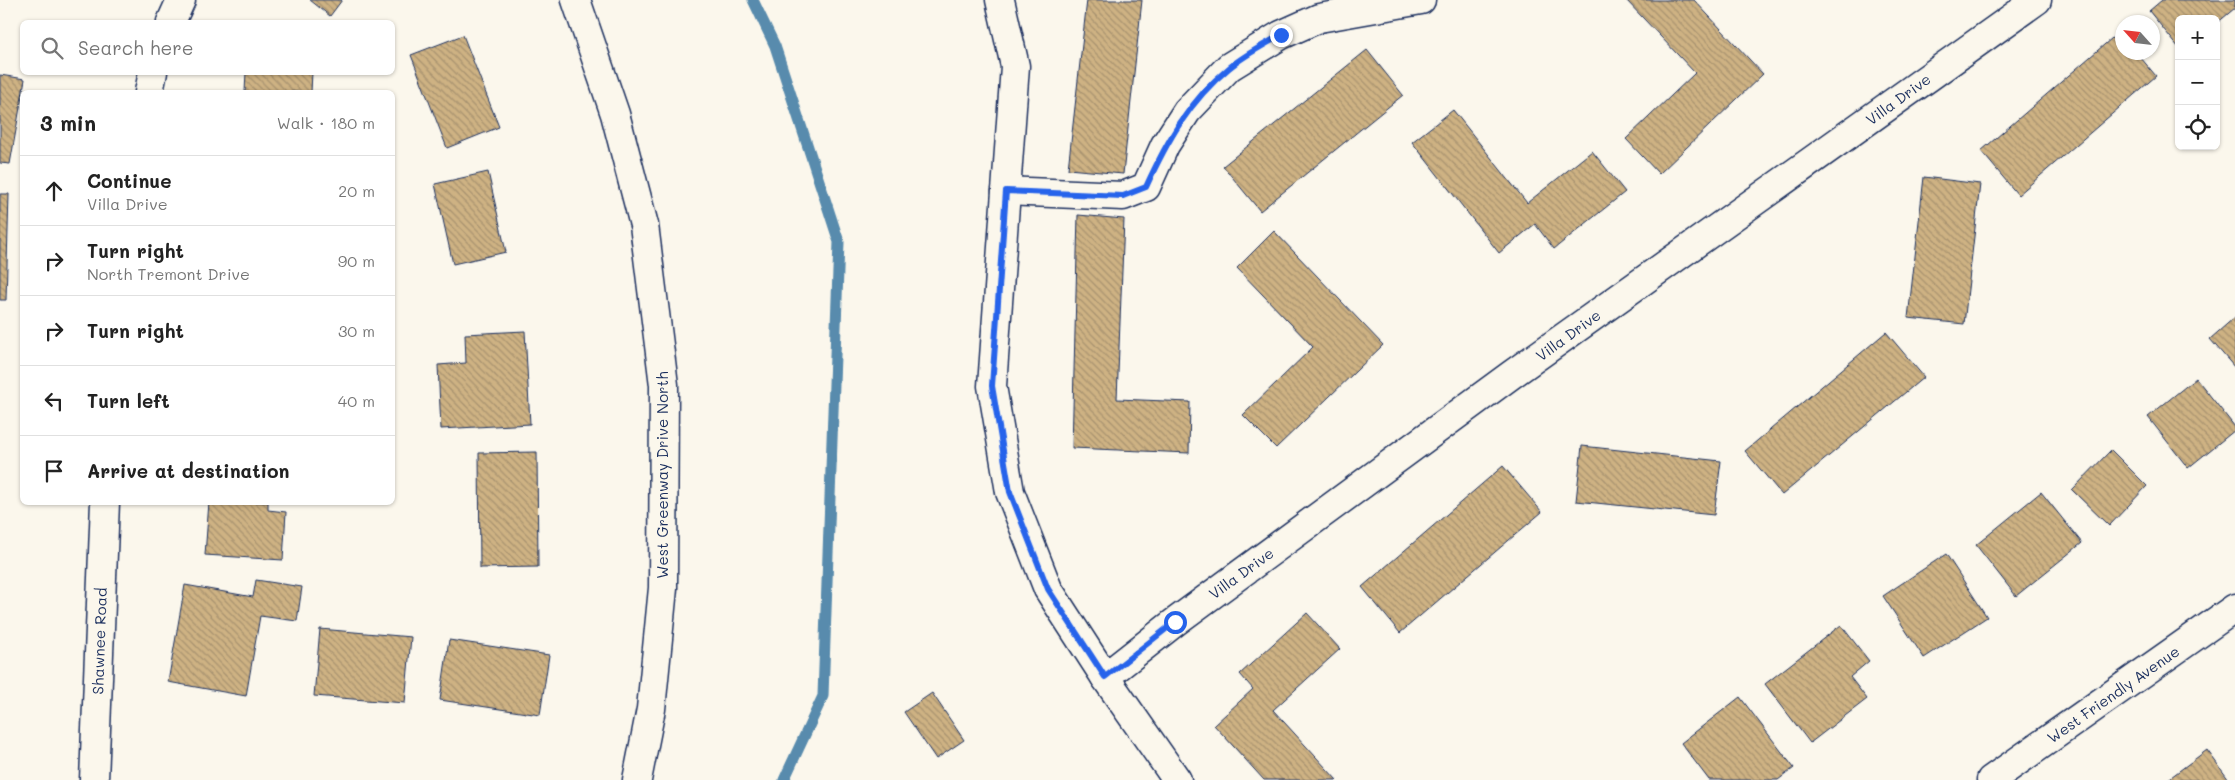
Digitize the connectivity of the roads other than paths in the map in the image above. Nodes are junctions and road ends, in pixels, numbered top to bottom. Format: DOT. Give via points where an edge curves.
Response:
graph roads {
  1 [pos="181,0"];
  2 [pos="576,0"];
  3 [pos="1000,0"];
  4 [pos="1421,0"];
  5 [pos="2037,0"];
  6 [pos="172,20"];
  7 [pos="152,75"];
  8 [pos="149,90"];
  9 [pos="1006,191"];
  10 [pos="105,505"];
  11 [pos="2235,608"];
  12 [pos="1105,677"];
  13 [pos="94,780"];
  14 [pos="637,780"];
  15 [pos="1177,780"];
  16 [pos="1991,780"];
  1 -- 6 [label="street"];
  2 -- 14 [label="street, West Greenway Drive North" via="616,114 644,225 664,385 663,588 651,709"];
  3 -- 9 [label="street" via="1015,66"];
  4 -- 9 [label="street" via="1319,18 1281,35 1229,67 1187,111 1165,145 1146,187 1123,196"];
  5 -- 12 [label="street, Villa Drive" via="1503,381"];
  7 -- 8 [label="street"];
  9 -- 12 [label="street" via="992,386 1010,492 1048,589"];
  10 -- 13 [label="street, Shawnee Road"];
  11 -- 16 [label="street, West Friendly Avenue"];
  12 -- 15 [label="street"];
}
